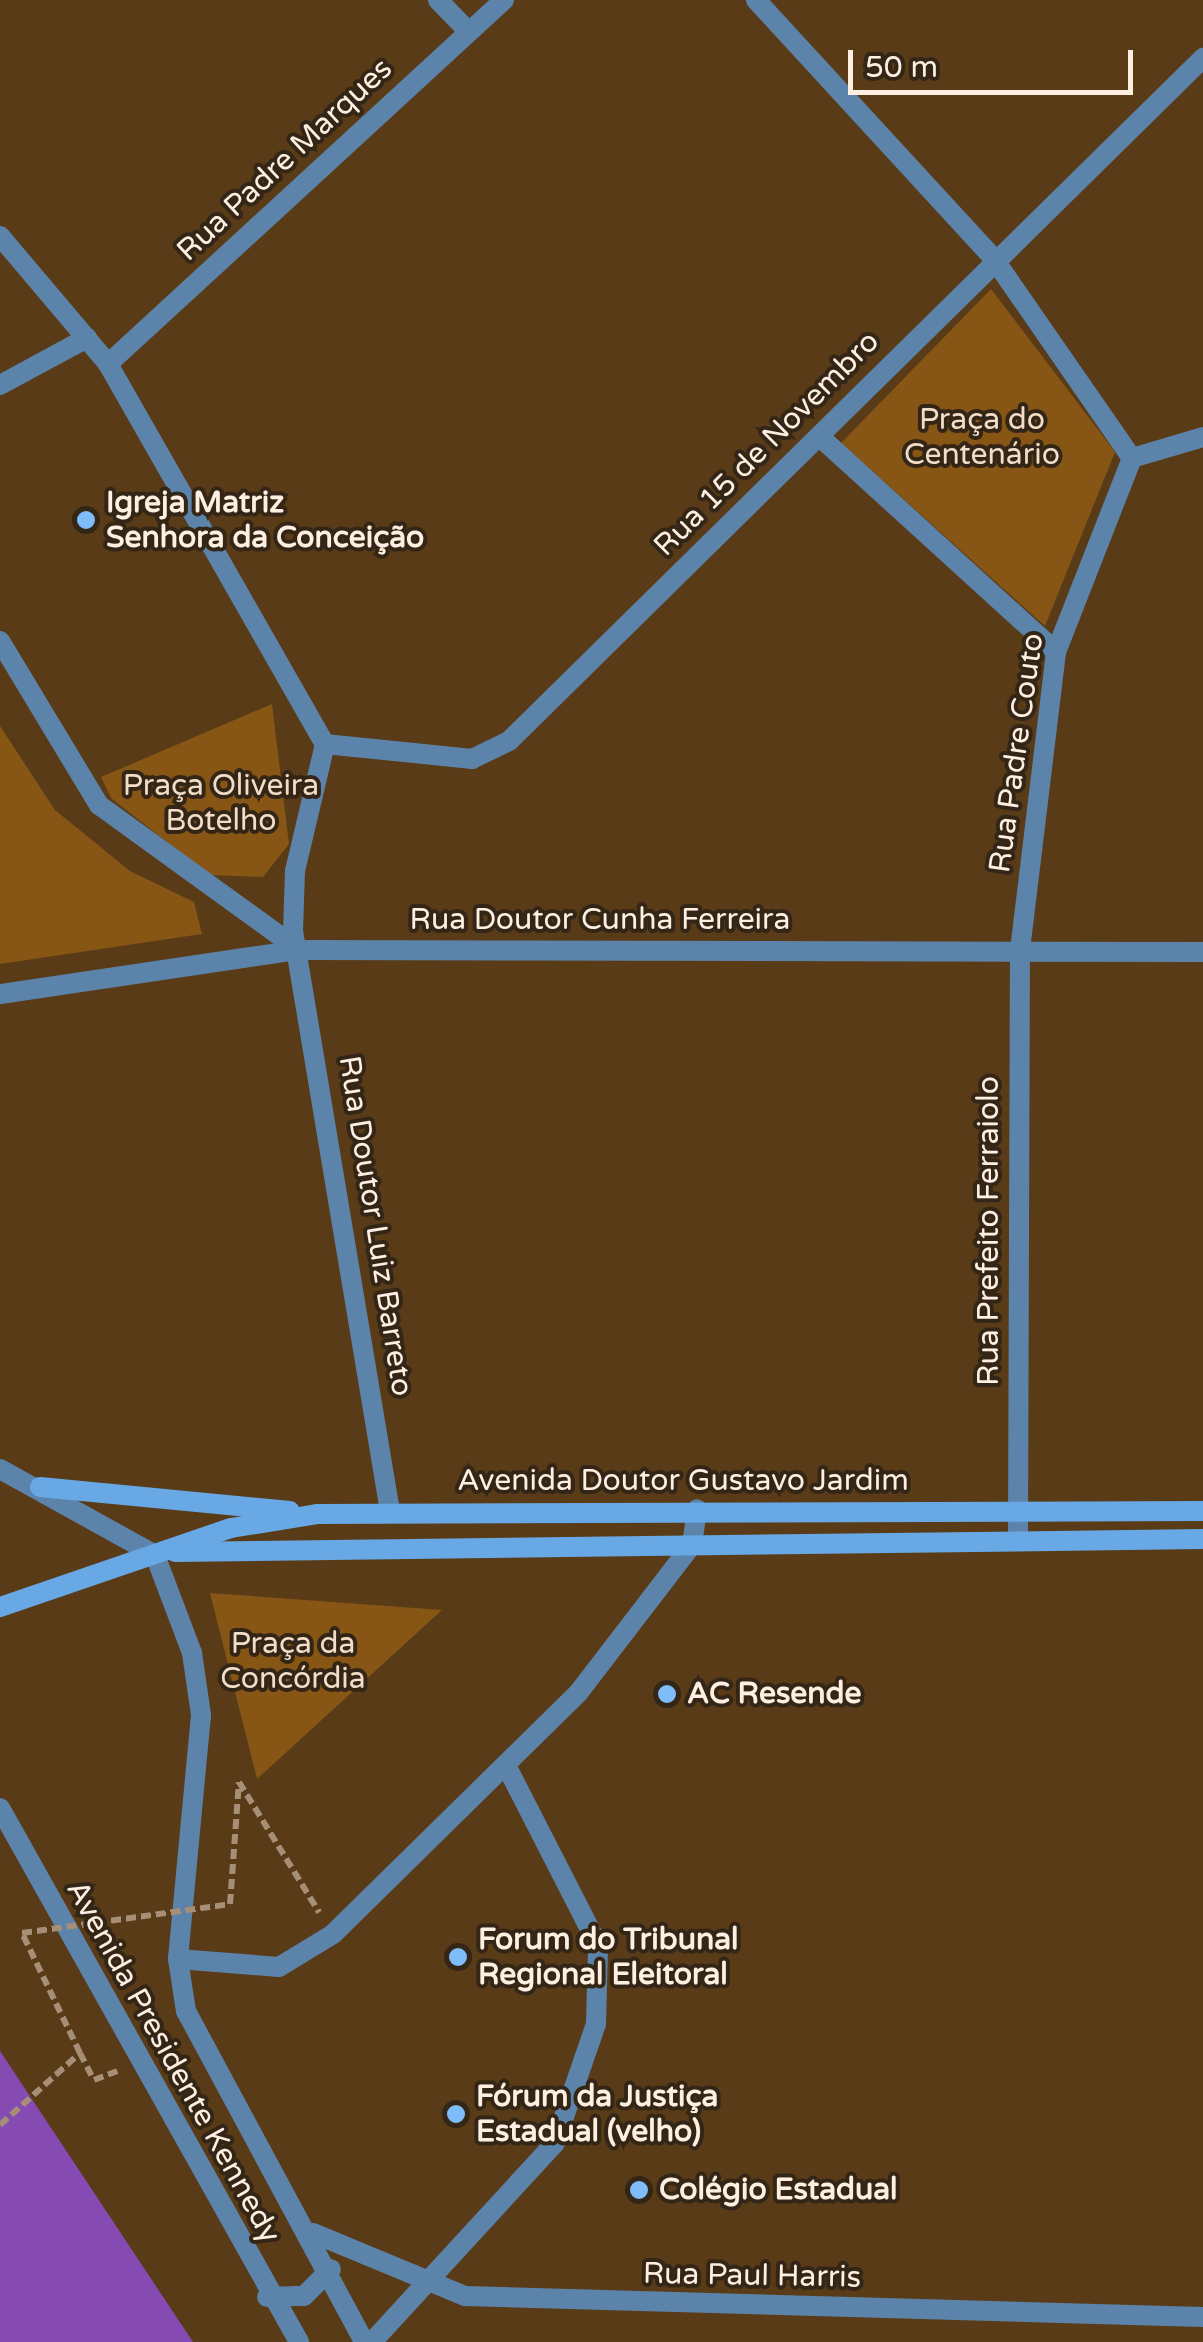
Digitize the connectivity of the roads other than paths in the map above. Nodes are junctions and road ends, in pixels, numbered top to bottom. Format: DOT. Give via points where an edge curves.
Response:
graph roads {
  1 [pos="438,0"];
  2 [pos="504,0"];
  3 [pos="756,0"];
  4 [pos="468,31"];
  5 [pos="1203,58"];
  6 [pos="0,236"];
  7 [pos="994,259"];
  8 [pos="86,338"];
  9 [pos="108,364"];
  10 [pos="0,385"];
  11 [pos="1203,436"];
  12 [pos="820,437"];
  13 [pos="1132,458"];
  14 [pos="0,642"];
  15 [pos="1056,652"];
  16 [pos="325,744"];
  17 [pos="300,950"];
  18 [pos="1020,950"];
  19 [pos="1203,952"];
  20 [pos="0,994"];
  21 [pos="0,1469"];
  22 [pos="40,1487"];
  23 [pos="697,1509"];
  24 [pos="390,1511"];
  25 [pos="1203,1511"];
  26 [pos="1017,1512"];
  27 [pos="317,1514"];
  28 [pos="1018,1539"];
  29 [pos="1203,1539"];
  30 [pos="692,1545"];
  31 [pos="162,1554"];
  32 [pos="0,1607"];
  33 [pos="508,1769"];
  34 [pos="0,1808"];
  35 [pos="178,1959"];
  36 [pos="313,2234"];
  37 [pos="330,2269"];
  38 [pos="424,2284"];
  39 [pos="267,2297"];
  40 [pos="1203,2318"];
  41 [pos="299,2342"];
  42 [pos="364,2342"];
  43 [pos="372,2342"];
  1 -- 4 [label="street"];
  2 -- 4 [label="street, Rua Padre Marques"];
  3 -- 7 [label="street"];
  4 -- 9 [label="street, Rua Padre Marques"];
  5 -- 7 [label="street, Rua 15 de Novembro"];
  6 -- 8 [label="street"];
  7 -- 12 [label="street, Rua 15 de Novembro"];
  7 -- 13 [label="street"];
  8 -- 9 [label="street"];
  8 -- 10 [label="street"];
  9 -- 16 [label="street"];
  11 -- 13 [label="street"];
  12 -- 15 [label="street"];
  12 -- 16 [label="street, Rua 15 de Novembro" via="490,753"];
  13 -- 15 [label="street, Rua Padre Couto"];
  14 -- 17 [label="street" via="98,805"];
  15 -- 18 [label="street, Rua Padre Couto"];
  16 -- 17 [label="street, Rua Doutor Luiz Barreto" via="295,870"];
  17 -- 18 [label="street, Rua Doutor Cunha Ferreira"];
  17 -- 20 [label="street, Rua Doutor Cunha Ferreira"];
  17 -- 24 [label="street, Rua Doutor Luiz Barreto"];
  18 -- 19 [label="street, Rua Doutor Cunha Ferreira"];
  18 -- 26 [label="street, Rua Prefeito Ferraiolo"];
  21 -- 22 [label="street"];
  22 -- 27 [label="main road"];
  22 -- 31 [label="street"];
  23 -- 24 [label="main road, Avenida Doutor Gustavo Jardim"];
  23 -- 26 [label="main road, Avenida Doutor Gustavo Jardim"];
  23 -- 30 [label="street"];
  24 -- 27 [label="main road, Avenida Doutor Gustavo Jardim"];
  25 -- 26 [label="main road, Avenida Doutor Gustavo Jardim"];
  26 -- 28 [label="street, Rua Prefeito Ferraiolo"];
  27 -- 31 [label="main road, Avenida Doutor Gustavo Jardim" via="231,1528"];
  28 -- 29 [label="main road, Avenida Doutor Gustavo Jardim"];
  28 -- 30 [label="main road, Avenida Doutor Gustavo Jardim"];
  30 -- 31 [label="main road, Avenida Doutor Gustavo Jardim"];
  30 -- 33 [label="street"];
  31 -- 32 [label="main road, Avenida Doutor Gustavo Jardim"];
  31 -- 35 [label="street, Avenida Presidente Kennedy" via="192,1653 201,1715"];
  33 -- 35 [label="street" via="333,1934 279,1967"];
  33 -- 38 [label="street" via="598,1945 596,2024 555,2142"];
  34 -- 39 [label="street, Avenida Presidente Kennedy"];
  35 -- 36 [label="street, Avenida Presidente Kennedy" via="186,2011"];
  36 -- 37 [label="street, Avenida Presidente Kennedy"];
  36 -- 38 [label="street, Rua Paul Harris"];
  37 -- 39 [label="street" via="304,2296"];
  37 -- 42 [label="street, Avenida Presidente Kennedy"];
  38 -- 40 [label="street, Rua Paul Harris" via="502,2300"];
  38 -- 43 [label="street"];
  39 -- 41 [label="street, Avenida Presidente Kennedy"];
}
